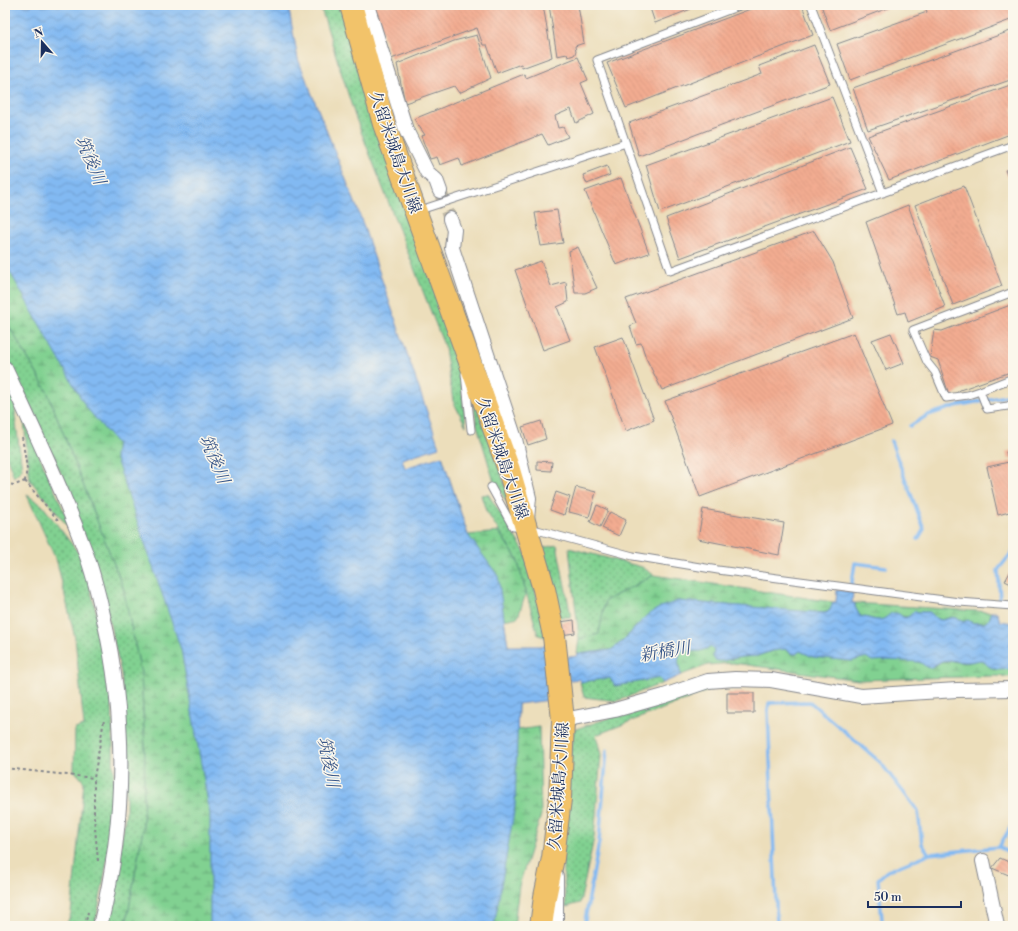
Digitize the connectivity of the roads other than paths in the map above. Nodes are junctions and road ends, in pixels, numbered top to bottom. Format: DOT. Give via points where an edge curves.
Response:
graph roads {
  1 [pos="351,5"];
  2 [pos="367,5"];
  3 [pos="811,5"];
  4 [pos="737,6"];
  5 [pos="626,143"];
  6 [pos="1013,145"];
  7 [pos="440,191"];
  8 [pos="883,192"];
  9 [pos="415,211"];
  10 [pos="450,218"];
  11 [pos="1013,292"];
  12 [pos="468,356"];
  13 [pos="5,368"];
  14 [pos="1013,378"];
  15 [pos="982,397"];
  16 [pos="1013,403"];
  17 [pos="471,430"];
  18 [pos="491,487"];
  19 [pos="526,527"];
  20 [pos="1013,606"];
  21 [pos="1013,689"];
  22 [pos="562,711"];
  23 [pos="553,858"];
  24 [pos="984,860"];
  25 [pos="100,926"];
  26 [pos="541,926"];
  27 [pos="556,926"];
  28 [pos="997,926"];
  1 -- 9 [label="main road, 久留米城島大川線" via="384,124"];
  2 -- 7 [label="street" via="406,130 427,172 436,180"];
  3 -- 8 [label="lane"];
  4 -- 5 [label="lane" via="597,60"];
  5 -- 8 [label="lane" via="670,271"];
  5 -- 9 [label="lane"];
  6 -- 8 [label="lane"];
  9 -- 12 [label="main road, 久留米城島大川線"];
  10 -- 19 [label="street" via="454,230 452,248 515,439 530,498"];
  11 -- 15 [label="lane" via="913,330 946,398 968,395"];
  12 -- 17 [label="lane" via="464,371"];
  12 -- 19 [label="main road, 久留米城島大川線" via="509,470"];
  13 -- 25 [label="street" via="61,488 95,583 108,635 120,726 119,808 107,898"];
  14 -- 15 [label="lane"];
  15 -- 16 [label="lane" via="987,409"];
  18 -- 19 [label="lane" via="513,527"];
  19 -- 20 [label="lane" via="633,556 718,570 959,602"];
  19 -- 22 [label="main road, 久留米城島大川線" via="544,589 554,636"];
  21 -- 22 [label="street" via="861,696 770,680 735,679 708,681 615,710"];
  22 -- 23 [label="main road, 久留米城島大川線" via="560,799"];
  23 -- 26 [label="main road, 久留米城島大川線"];
  23 -- 27 [label="street" via="557,880"];
  24 -- 28 [label="street"];
}
